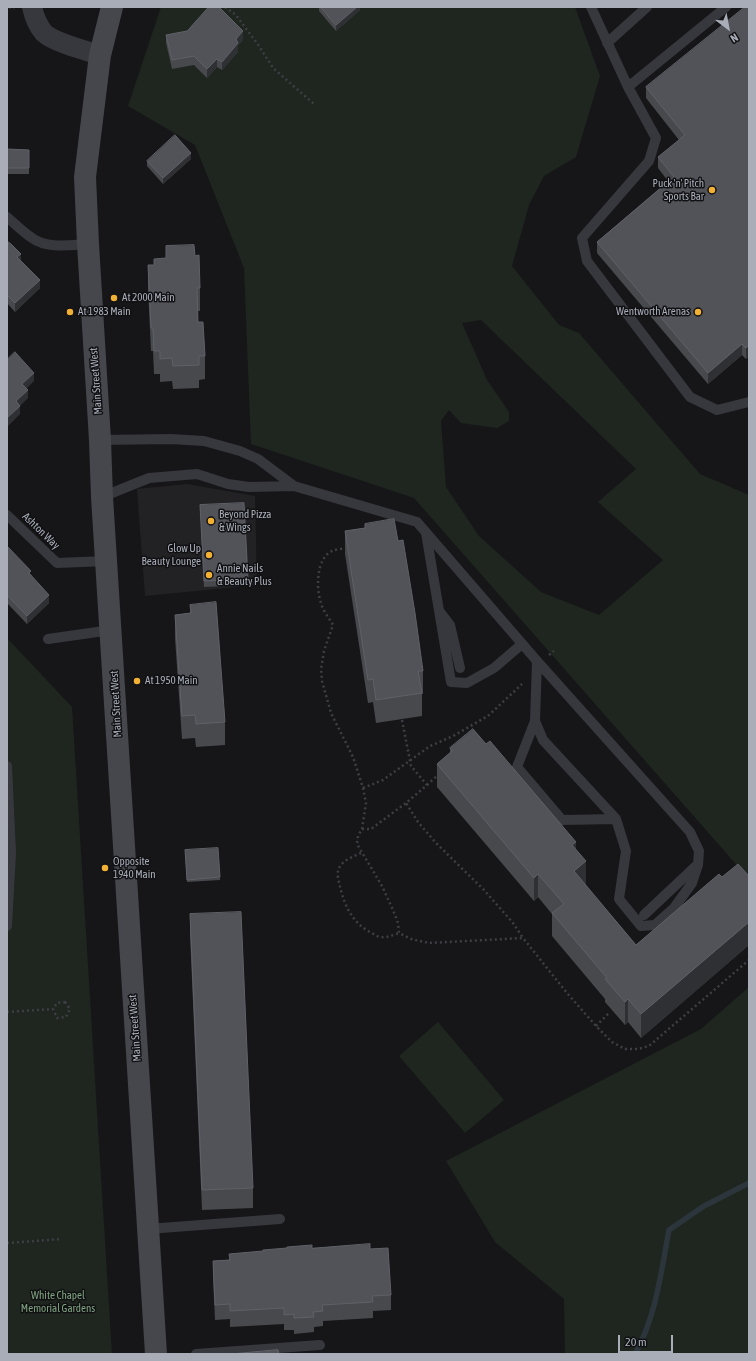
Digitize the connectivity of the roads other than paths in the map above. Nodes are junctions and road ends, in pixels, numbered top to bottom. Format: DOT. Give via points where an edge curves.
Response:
graph roads {
  1 [pos="32,7"];
  2 [pos="112,7"];
  3 [pos="591,7"];
  4 [pos="647,7"];
  5 [pos="726,7"];
  6 [pos="606,43"];
  7 [pos="100,55"];
  8 [pos="628,87"];
  9 [pos="7,217"];
  10 [pos="88,244"];
  11 [pos="749,402"];
  12 [pos="100,440"];
  13 [pos="294,486"];
  14 [pos="102,497"];
  15 [pos="7,515"];
  16 [pos="426,533"];
  17 [pos="107,562"];
  18 [pos="439,610"];
  19 [pos="111,630"];
  20 [pos="48,639"];
  21 [pos="522,644"];
  22 [pos="537,661"];
  23 [pos="460,668"];
  24 [pos="535,721"];
  25 [pos="7,766"];
  26 [pos="616,819"];
  27 [pos="698,865"];
  28 [pos="644,915"];
  29 [pos="7,926"];
  30 [pos="280,1218"];
  31 [pos="148,1229"];
  32 [pos="320,1345"];
  33 [pos="156,1354"];
  34 [pos="196,1354"];
  1 -- 7 [label="street" via="44,34"];
  2 -- 7 [label="main road, Main Street West"];
  3 -- 6 [label="lane"];
  4 -- 6 [label="lane"];
  5 -- 8 [label="lane"];
  6 -- 8 [label="lane"];
  7 -- 10 [label="main road, Main Street West" via="85,177"];
  8 -- 11 [label="lane" via="656,138 649,161 582,238 587,262 690,397 716,410"];
  9 -- 10 [label="lane" via="33,239 46,244"];
  10 -- 12 [label="main road, Main Street West"];
  12 -- 13 [label="lane" via="204,441 258,459"];
  12 -- 14 [label="main road, Main Street West"];
  13 -- 14 [label="lane" via="249,487 228,484 197,474 149,478"];
  13 -- 16 [label="lane" via="417,522"];
  14 -- 17 [label="main road, Main Street West"];
  15 -- 17 [label="lane, Ashton Way" via="57,563"];
  16 -- 18 [label="lane"];
  16 -- 21 [label="lane"];
  17 -- 19 [label="main road, Main Street West"];
  18 -- 21 [label="lane" via="451,682 467,683 494,668"];
  18 -- 23 [label="lane" via="450,625"];
  19 -- 20 [label="lane"];
  19 -- 31 [label="main road, Main Street West"];
  21 -- 22 [label="lane"];
  22 -- 24 [label="lane"];
  22 -- 27 [label="lane" via="690,832 699,851"];
  24 -- 26 [label="lane" via="543,740"];
  24 -- 26 [label="lane" via="517,767 562,820"];
  25 -- 29 [label="lane" via="11,853"];
  26 -- 27 [label="lane" via="626,851 619,899 641,926 655,925 674,908 692,883"];
  27 -- 28 [label="lane"];
  30 -- 31 [label="lane"];
  31 -- 33 [label="main road, Main Street West"];
  32 -- 34 [label="lane"];
}
